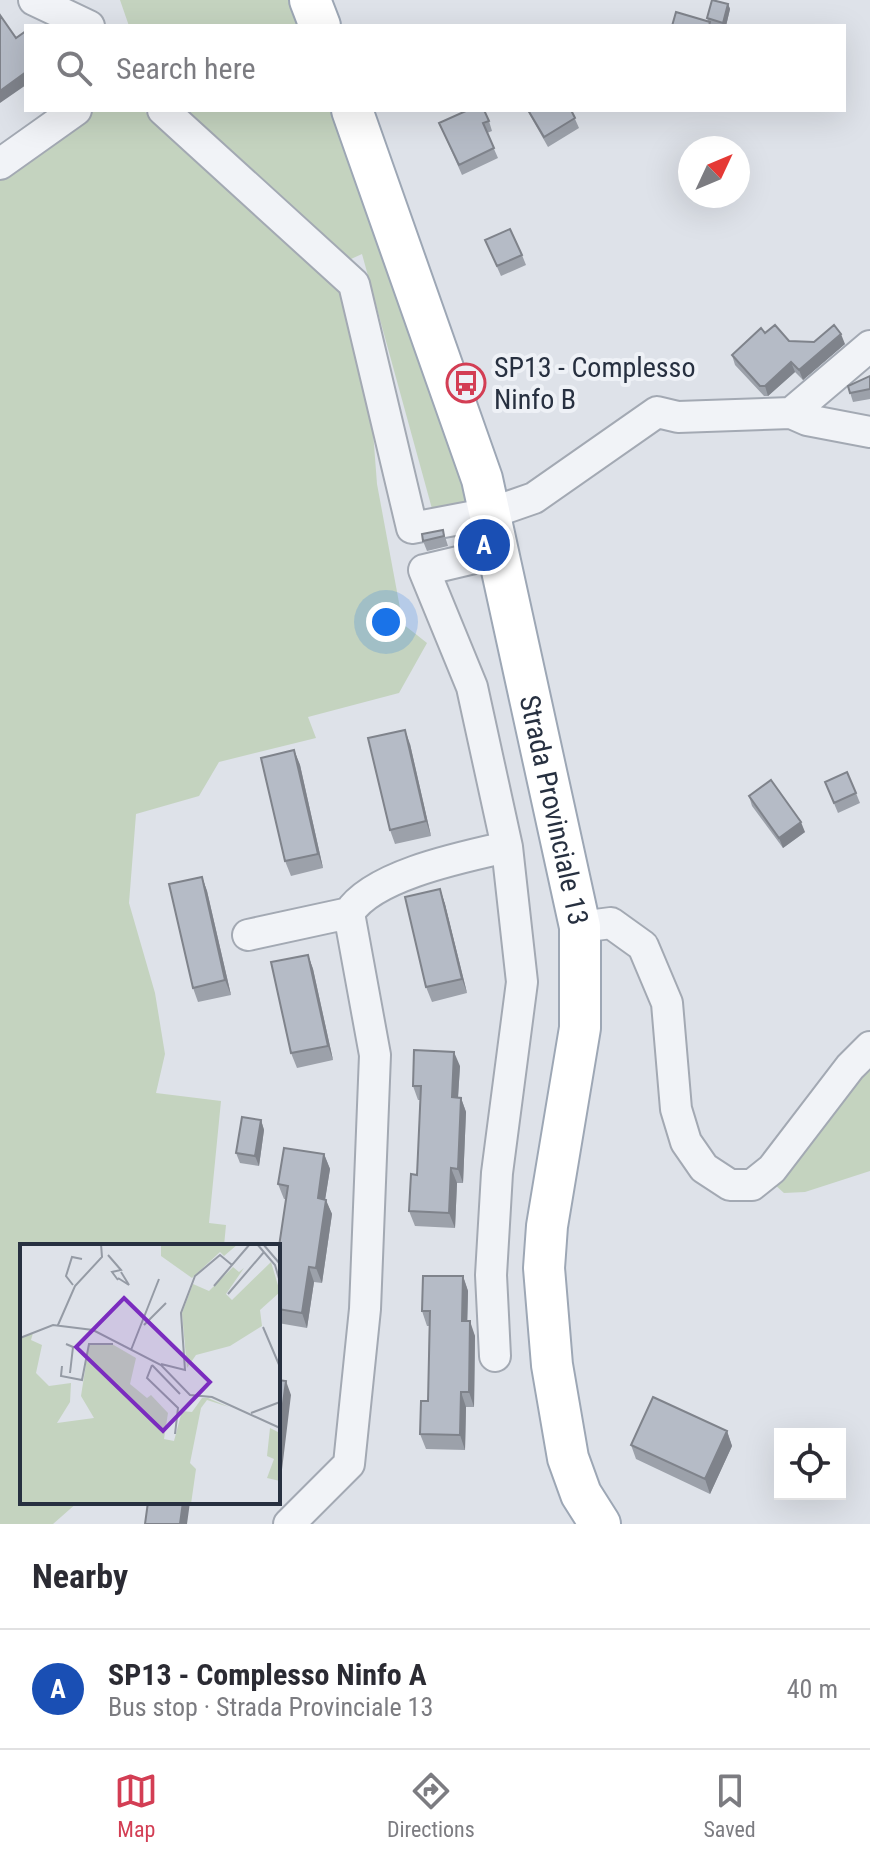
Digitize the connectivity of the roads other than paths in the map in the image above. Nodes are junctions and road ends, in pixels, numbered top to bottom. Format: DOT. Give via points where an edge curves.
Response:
graph roads {
  1 [pos="34,0"];
  2 [pos="310,0"];
  3 [pos="85,24"];
  4 [pos="319,24"];
  5 [pos="73,112"];
  6 [pos="165,112"];
  7 [pos="353,112"];
  8 [pos="0,164"];
  9 [pos="870,346"];
  10 [pos="791,413"];
  11 [pos="870,432"];
  12 [pos="491,513"];
  13 [pos="500,552"];
  14 [pos="507,847"];
  15 [pos="349,913"];
  16 [pos="580,927"];
  17 [pos="248,935"];
  18 [pos="870,1047"];
  19 [pos="495,1356"];
  20 [pos="289,1524"];
  21 [pos="600,1524"];
  1 -- 3 [label="street"];
  2 -- 4 [label="main road"];
  5 -- 8 [label="street"];
  6 -- 12 [label="street" via="354,284 412,528"];
  7 -- 12 [label="main road, Strada Provinciale 13"];
  9 -- 10 [label="street"];
  10 -- 11 [label="street"];
  10 -- 12 [label="street" via="678,417 657,412 534,498"];
  12 -- 13 [label="main road, Strada Provinciale 13"];
  13 -- 14 [label="street" via="424,570 472,687"];
  13 -- 16 [label="main road, Strada Provinciale 13"];
  14 -- 15 [label="street" via="375,888"];
  14 -- 19 [label="street" via="522,982 497,1173 491,1275"];
  15 -- 17 [label="street"];
  15 -- 20 [label="street" via="375,1055 365,1309 349,1464"];
  16 -- 18 [label="street" via="611,923 643,946 667,1003 676,1109 686,1142 704,1168 730,1185 752,1185 772,1169"];
  16 -- 21 [label="main road, Strada Provinciale 13" via="580,1028 544,1268 552,1365 568,1458 581,1494"];
}
